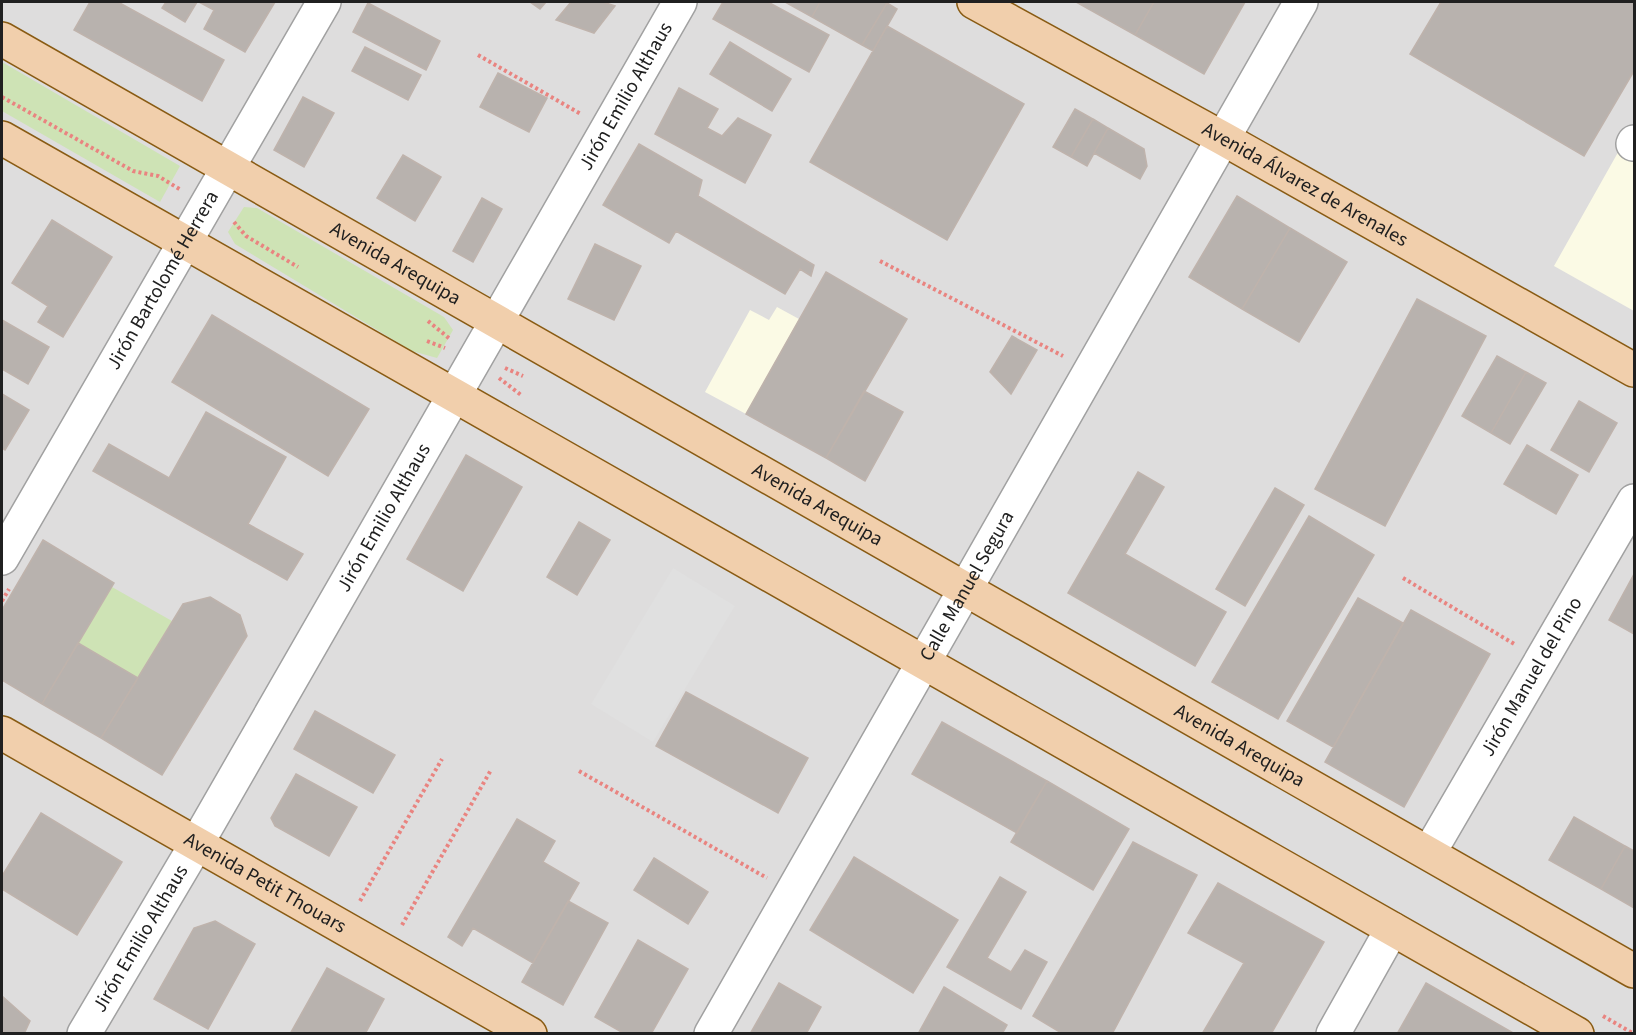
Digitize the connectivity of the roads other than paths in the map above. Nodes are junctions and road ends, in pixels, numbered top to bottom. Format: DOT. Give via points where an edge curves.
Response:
graph roads {
  1 [pos="324,2"];
  2 [pos="680,2"];
  3 [pos="974,2"];
  4 [pos="1301,2"];
  5 [pos="2,39"];
  6 [pos="2,138"];
  7 [pos="1224,139"];
  8 [pos="228,168"];
  9 [pos="183,242"];
  10 [pos="497,322"];
  11 [pos="1635,370"];
  12 [pos="454,396"];
  13 [pos="1635,501"];
  14 [pos="6,538"];
  15 [pos="965,589"];
  16 [pos="923,663"];
  17 [pos="2,733"];
  18 [pos="196,843"];
  19 [pos="1429,853"];
  20 [pos="1392,929"];
  21 [pos="1635,971"];
  22 [pos="84,1034"];
  23 [pos="530,1034"];
  24 [pos="711,1034"];
  25 [pos="1333,1034"];
  26 [pos="1577,1034"];
  1 -- 8 [label="street, Jirón Bartolomé Herrera"];
  2 -- 10 [label="street, Jirón Emilio Althaus"];
  3 -- 7 [label="main road, Avenida Álvarez de Arenales"];
  4 -- 7 [label="street, Calle Manuel Segura"];
  5 -- 8 [label="main road, Avenida Arequipa"];
  6 -- 9 [label="main road"];
  7 -- 11 [label="main road, Avenida Álvarez de Arenales"];
  7 -- 15 [label="street, Calle Manuel Segura"];
  8 -- 9 [label="street, Jirón Bartolomé Herrera"];
  8 -- 10 [label="main road, Avenida Arequipa"];
  9 -- 12 [label="main road"];
  9 -- 14 [label="street, Jirón Bartolomé Herrera"];
  10 -- 12 [label="street, Jirón Emilio Althaus"];
  10 -- 15 [label="main road, Avenida Arequipa"];
  12 -- 16 [label="main road"];
  12 -- 18 [label="street, Jirón Emilio Althaus"];
  13 -- 19 [label="street, Jirón Manuel del Pino"];
  15 -- 16 [label="street, Calle Manuel Segura"];
  15 -- 19 [label="main road, Avenida Arequipa"];
  16 -- 20 [label="main road"];
  16 -- 24 [label="street, Calle Manuel Segura"];
  17 -- 18 [label="main road, Avenida Petit Thouars"];
  18 -- 22 [label="street, Jirón Emilio Althaus"];
  18 -- 23 [label="main road, Avenida Petit Thouars"];
  19 -- 21 [label="main road, Avenida Arequipa"];
  20 -- 25 [label="street"];
  20 -- 26 [label="main road"];
}
